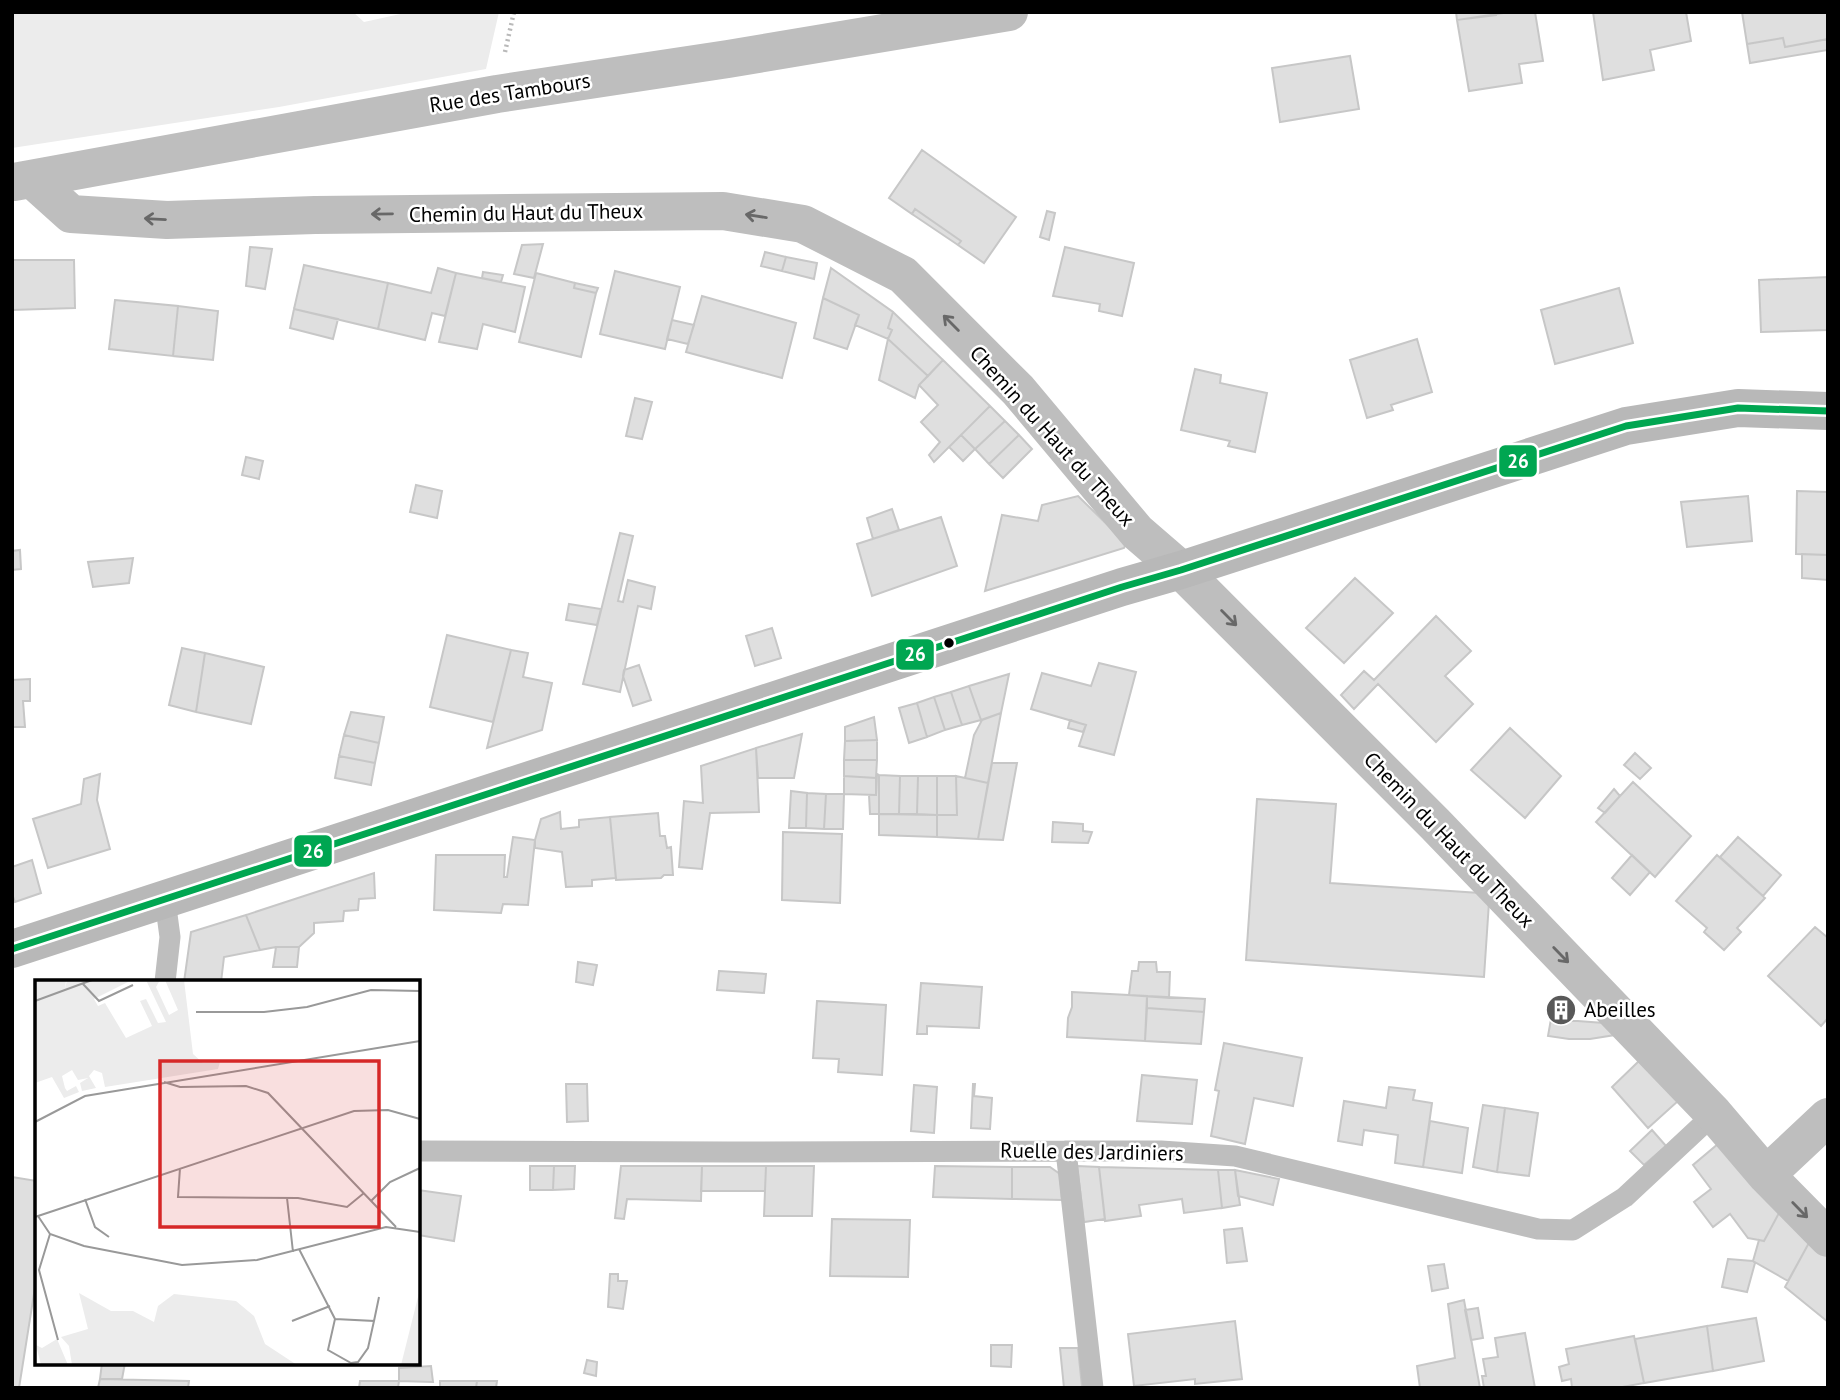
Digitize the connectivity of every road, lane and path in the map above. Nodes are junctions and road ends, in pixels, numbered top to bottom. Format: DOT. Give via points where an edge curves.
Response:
graph roads {
  1 [pos="1009,12"];
  2 [pos="22,181"];
  3 [pos="1828,411"];
  4 [pos="1181,570"];
  5 [pos="165,900"];
  6 [pos="12,950"];
  7 [pos="165,980"];
  8 [pos="1714,1114"];
  9 [pos="1828,1117"];
  10 [pos="420,1151"];
  11 [pos="1066,1151"];
  12 [pos="1766,1175"];
  13 [pos="1828,1238"];
  14 [pos="1093,1388"];
  1 -- 2 [label="street, Rue des Tambours" via="497,94"];
  4 -- 2 [label="street, Chemin du Haut du Theux, one-way" via="1137,532 1018,390 903,275 803,224 723,211 167,220 71,214"];
  3 -- 4 [label="main road" via="1738,408 1626,426"];
  4 -- 5 [label="main road"];
  4 -- 8 [label="street, Chemin du Haut du Theux, one-way" via="1435,824"];
  5 -- 6 [label="main road"];
  5 -- 7 [label="lane" via="170,937"];
  8 -- 11 [label="lane, Ruelle des Jardiniers" via="1625,1197 1573,1230 1538,1229 1235,1156"];
  8 -- 12 [label="street, Chemin du Haut du Theux"];
  9 -- 12 [label="street"];
  10 -- 11 [label="lane, Ruelle des Jardiniers"];
  11 -- 14 [label="lane"];
  12 -- 13 [label="street, Chemin du Haut du Theux, one-way"];
}
